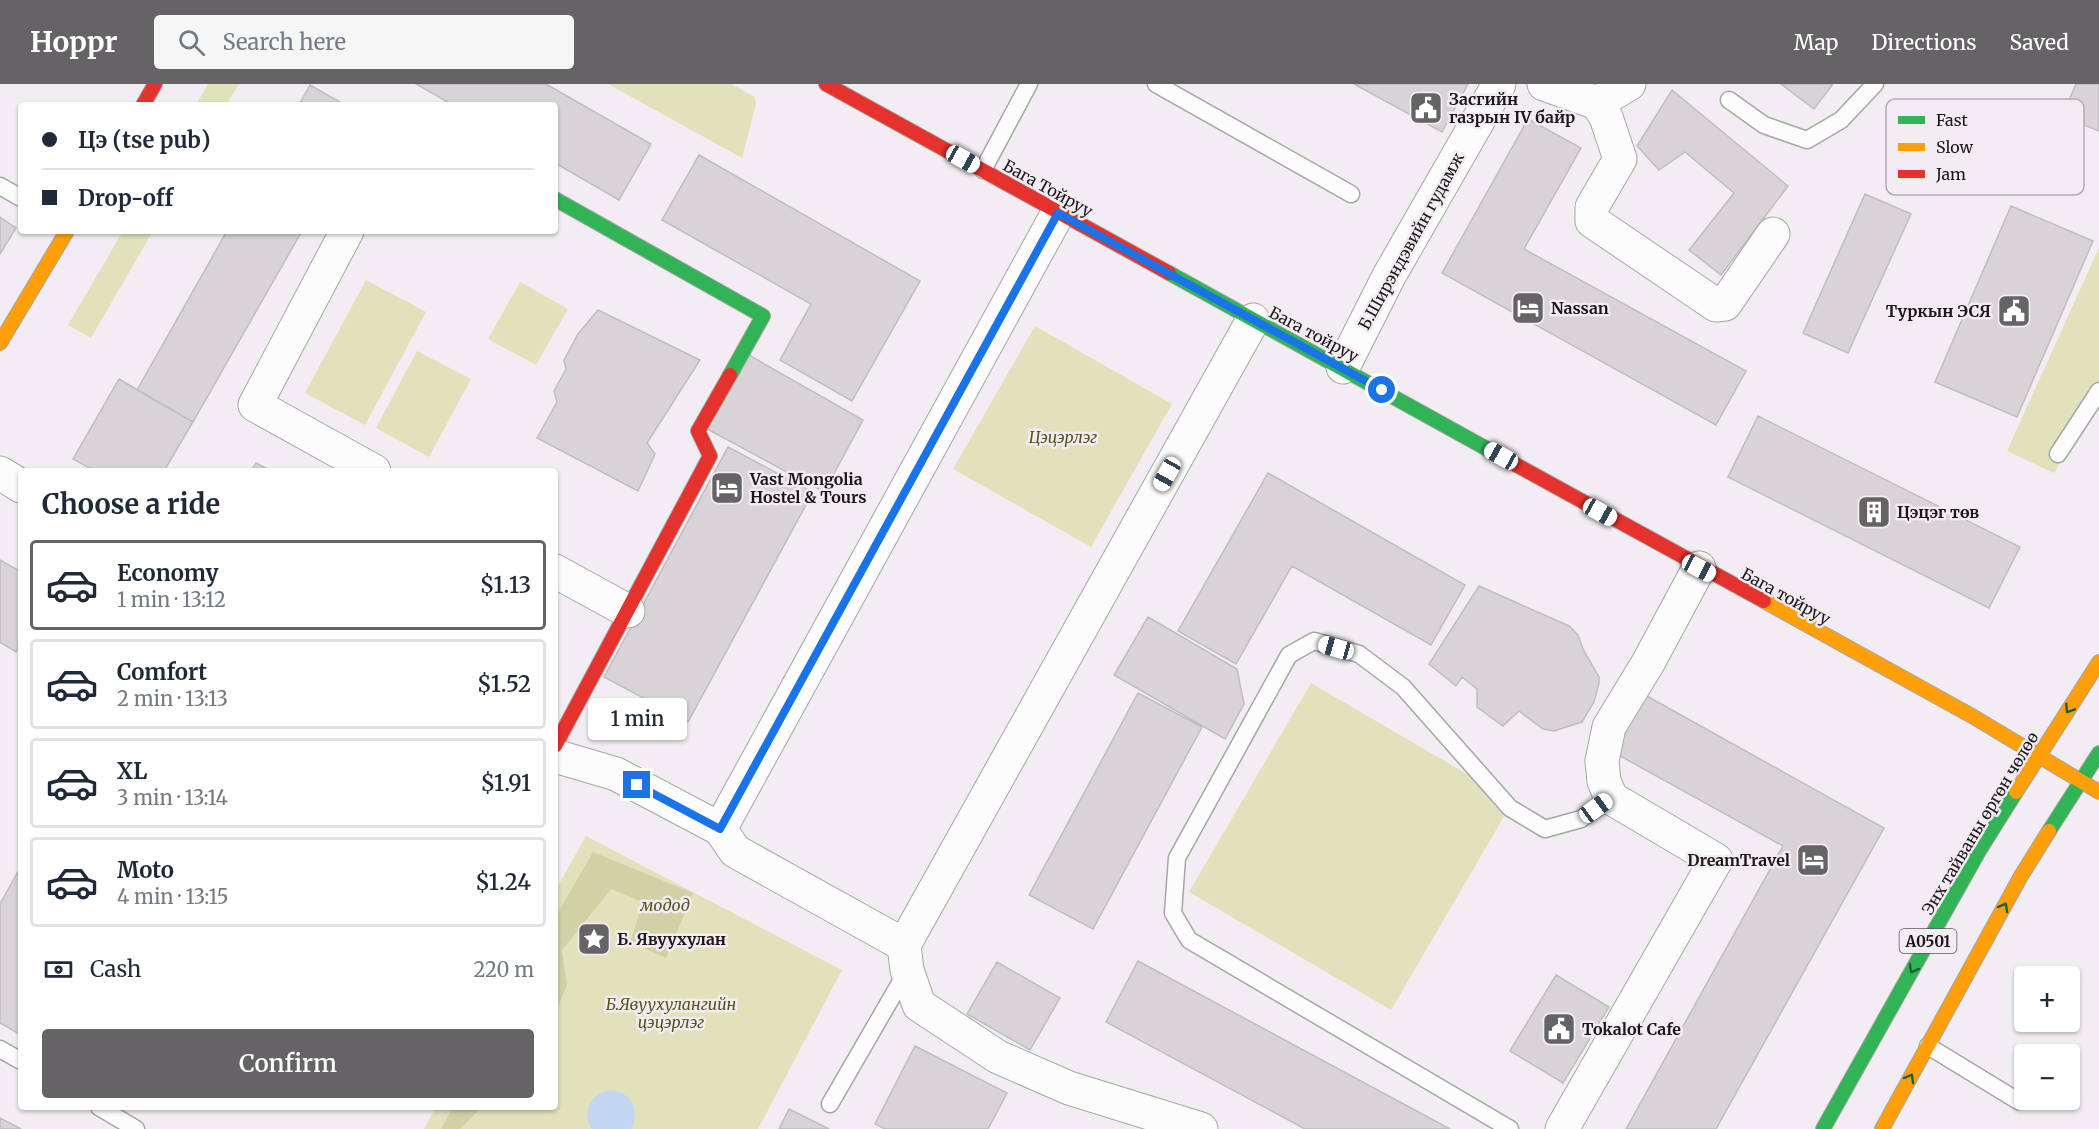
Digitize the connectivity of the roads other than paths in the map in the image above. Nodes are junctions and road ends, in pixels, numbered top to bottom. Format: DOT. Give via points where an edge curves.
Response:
graph roads {
  1 [pos="155,84"];
  2 [pos="826,84"];
  3 [pos="1029,84"];
  4 [pos="1156,84"];
  5 [pos="1499,84"];
  6 [pos="1544,84"];
  7 [pos="1629,84"];
  8 [pos="1875,84"];
  9 [pos="1730,100"];
  10 [pos="144,102"];
  11 [pos="1597,104"];
  12 [pos="983,170"];
  13 [pos="0,186"];
  14 [pos="1351,194"];
  15 [pos="18,196"];
  16 [pos="558,202"];
  17 [pos="1058,213"];
  18 [pos="65,234"];
  19 [pos="345,234"];
  20 [pos="1773,234"];
  21 [pos="1253,320"];
  22 [pos="0,343"];
  23 [pos="1342,367"];
  24 [pos="2099,391"];
  25 [pos="2058,454"];
  26 [pos="369,468"];
  27 [pos="0,473"];
  28 [pos="18,484"];
  29 [pos="1699,568"];
  30 [pos="558,573"];
  31 [pos="628,611"];
  32 [pos="2099,662"];
  33 [pos="558,740"];
  34 [pos="2099,753"];
  35 [pos="2039,756"];
  36 [pos="558,757"];
  37 [pos="2081,782"];
  38 [pos="2099,792"];
  39 [pos="1611,798"];
  40 [pos="720,829"];
  41 [pos="906,958"];
  42 [pos="1928,1046"];
  43 [pos="0,1049"];
  44 [pos="18,1059"];
  45 [pos="2014,1099"];
  46 [pos="830,1104"];
  47 [pos="104,1110"];
  48 [pos="136,1129"];
  49 [pos="1201,1129"];
  50 [pos="1510,1129"];
  51 [pos="1562,1129"];
  52 [pos="1823,1129"];
  53 [pos="1882,1129"];
  1 -- 10 [label="main road"];
  2 -- 12 [label="main road, Бага Тойруу"];
  3 -- 12 [label="lane"];
  4 -- 14 [label="lane"];
  5 -- 23 [label="street, Б.Ширэндэвийн гудамж" via="1389,276"];
  6 -- 11 [label="street"];
  7 -- 11 [label="street"];
  8 -- 9 [label="lane" via="1840,120 1807,140 1764,125"];
  11 -- 20 [label="street" via="1606,117 1620,159 1592,207 1592,221 1716,305 1725,304"];
  12 -- 17 [label="main road, Бага Тойруу"];
  13 -- 15 [label="lane"];
  16 -- 31 [label="main road" via="763,316 698,431 710,456"];
  17 -- 21 [label="main road, Бага Тойруу"];
  17 -- 40 [label="street"];
  18 -- 22 [label="main road"];
  19 -- 26 [label="street" via="255,405"];
  21 -- 23 [label="main road, Бага тойруу"];
  21 -- 41 [label="street"];
  23 -- 29 [label="main road, Бага тойруу"];
  24 -- 25 [label="lane"];
  27 -- 28 [label="street"];
  29 -- 35 [label="main road, Бага тойруу"];
  29 -- 39 [label="street" via="1609,727 1602,761"];
  30 -- 31 [label="street"];
  31 -- 33 [label="main road"];
  32 -- 35 [label="main road, Энх тайваны өргөн чөлөө / A0501, one-way"];
  34 -- 37 [label="main road, A0501"];
  35 -- 37 [label="main road, Бага тойруу"];
  35 -- 52 [label="main road, Энх тайваны өргөн чөлөө / A0501, one-way" via="1979,851"];
  36 -- 40 [label="street" via="616,774"];
  37 -- 38 [label="main road, Бага тойруу"];
  42 -- 37 [label="main road, A0501, one-way" via="2021,876"];
  39 -- 50 [label="lane" via="1581,819 1545,829 1510,808 1403,687 1359,654 1314,641 1289,655 1177,858 1173,913 1189,940"];
  39 -- 51 [label="street" via="1716,860"];
  40 -- 41 [label="street" via="735,851"];
  41 -- 46 [label="lane"];
  41 -- 49 [label="street" via="919,1005 998,1057 1069,1088"];
  42 -- 45 [label="lane"];
  53 -- 42 [label="main road, A0501, one-way"];
  43 -- 44 [label="lane"];
  47 -- 48 [label="lane"];
}
